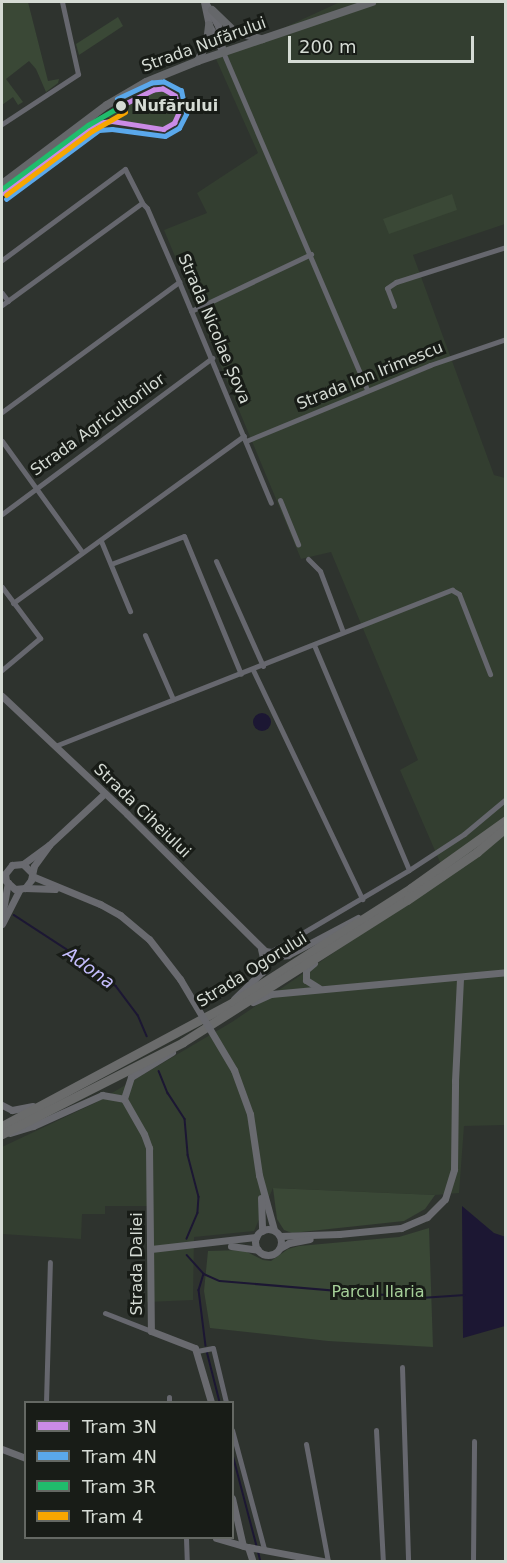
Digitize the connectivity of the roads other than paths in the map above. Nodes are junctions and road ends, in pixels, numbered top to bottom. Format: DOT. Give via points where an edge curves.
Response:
graph roads {
  1 [pos="62,2"];
  2 [pos="204,2"];
  3 [pos="372,2"];
  4 [pos="212,10"];
  5 [pos="209,25"];
  6 [pos="263,39"];
  7 [pos="223,52"];
  8 [pos="198,61"];
  9 [pos="2,124"];
  10 [pos="2,184"];
  11 [pos="142,203"];
  12 [pos="506,247"];
  13 [pos="311,254"];
  14 [pos="2,260"];
  15 [pos="179,282"];
  16 [pos="2,293"];
  17 [pos="8,301"];
  18 [pos="2,305"];
  19 [pos="394,306"];
  20 [pos="192,311"];
  21 [pos="506,339"];
  22 [pos="212,358"];
  23 [pos="367,390"];
  24 [pos="2,412"];
  25 [pos="245,438"];
  26 [pos="2,441"];
  27 [pos="34,488"];
  28 [pos="280,500"];
  29 [pos="271,503"];
  30 [pos="2,514"];
  31 [pos="101,541"];
  32 [pos="298,544"];
  33 [pos="82,552"];
  34 [pos="308,559"];
  35 [pos="216,561"];
  36 [pos="111,564"];
  37 [pos="2,586"];
  38 [pos="14,603"];
  39 [pos="130,611"];
  40 [pos="343,632"];
  41 [pos="146,636"];
  42 [pos="314,645"];
  43 [pos="263,666"];
  44 [pos="253,669"];
  45 [pos="2,670"];
  46 [pos="241,674"];
  47 [pos="490,674"];
  48 [pos="2,696"];
  49 [pos="173,699"];
  50 [pos="55,746"];
  51 [pos="105,793"];
  52 [pos="506,799"];
  53 [pos="506,820"];
  54 [pos="506,828"];
  55 [pos="49,845"];
  56 [pos="23,864"];
  57 [pos="5,867"];
  58 [pos="410,870"];
  59 [pos="31,874"];
  60 [pos="5,881"];
  61 [pos="22,888"];
  62 [pos="64,890"];
  63 [pos="362,899"];
  64 [pos="365,915"];
  65 [pos="2,916"];
  66 [pos="379,917"];
  67 [pos="2,924"];
  68 [pos="261,949"];
  69 [pos="506,972"];
  70 [pos="460,977"];
  71 [pos="324,989"];
  72 [pos="233,1002"];
  73 [pos="214,1023"];
  74 [pos="183,1042"];
  75 [pos="87,1082"];
  76 [pos="124,1099"];
  77 [pos="2,1105"];
  78 [pos="2,1126"];
  79 [pos="2,1134"];
  80 [pos="259,1174"];
  81 [pos="277,1233"];
  82 [pos="259,1234"];
  83 [pos="339,1234"];
  84 [pos="208,1245"];
  85 [pos="280,1248"];
  86 [pos="151,1249"];
  87 [pos="258,1250"];
  88 [pos="50,1262"];
  89 [pos="105,1313"];
  90 [pos="151,1331"];
  91 [pos="197,1351"];
  92 [pos="402,1367"];
  93 [pos="46,1401"];
  94 [pos="211,1401"];
  95 [pos="226,1401"];
  96 [pos="376,1430"];
  97 [pos="234,1441"];
  98 [pos="474,1441"];
  99 [pos="306,1444"];
  100 [pos="2,1449"];
  101 [pos="24,1457"];
  102 [pos="234,1506"];
  103 [pos="186,1539"];
  104 [pos="219,1539"];
  105 [pos="245,1547"];
  106 [pos="264,1549"];
  107 [pos="187,1562"];
  108 [pos="253,1562"];
  109 [pos="328,1562"];
  110 [pos="383,1562"];
  111 [pos="408,1562"];
  112 [pos="473,1562"];
  1 -- 9 [label="street" via="78,74"];
  2 -- 4 [label="street"];
  2 -- 5 [label="street"];
  3 -- 6 [label="main road, Strada Nufărului"];
  4 -- 6 [label="main road" via="236,32"];
  4 -- 7 [label="street" via="221,32"];
  5 -- 7 [label="street"];
  5 -- 8 [label="main road" via="207,42"];
  6 -- 7 [label="main road, Strada Nufărului"];
  7 -- 8 [label="main road, Strada Nufărului"];
  7 -- 13 [label="street"];
  8 -- 10 [label="main road, Strada Nufărului" via="123,94"];
  11 -- 14 [label="street, Strada Nicolae Șova" via="125,169"];
  11 -- 15 [label="street, Strada Nicolae Șova"];
  11 -- 17 [label="street"];
  12 -- 19 [label="street" via="396,282 387,288"];
  13 -- 20 [label="street"];
  13 -- 23 [label="street"];
  15 -- 20 [label="street, Strada Nicolae Șova"];
  15 -- 24 [label="street"];
  16 -- 17 [label="street"];
  17 -- 18 [label="street"];
  20 -- 22 [label="street, Strada Nicolae Șova"];
  21 -- 23 [label="street, Strada Ion Irimescu"];
  22 -- 25 [label="street, Strada Nicolae Șova"];
  22 -- 27 [label="street, Strada Agricultorilor"];
  23 -- 25 [label="street, Strada Ion Irimescu"];
  25 -- 29 [label="street, Strada Nicolae Șova"];
  25 -- 31 [label="street, Strada Ion Irimescu"];
  26 -- 27 [label="street"];
  27 -- 30 [label="street, Strada Agricultorilor"];
  27 -- 33 [label="street"];
  28 -- 32 [label="street"];
  31 -- 33 [label="street, Strada Ion Irimescu"];
  31 -- 36 [label="street"];
  33 -- 38 [label="street, Strada Ion Irimescu"];
  34 -- 40 [label="street" via="320,571"];
  35 -- 43 [label="street"];
  36 -- 39 [label="street"];
  36 -- 46 [label="street" via="184,536"];
  37 -- 38 [label="street"];
  38 -- 45 [label="street" via="40,638"];
  40 -- 42 [label="street"];
  40 -- 47 [label="street" via="452,590 459,594"];
  41 -- 49 [label="street"];
  42 -- 43 [label="street"];
  42 -- 58 [label="street"];
  43 -- 44 [label="street"];
  44 -- 46 [label="street"];
  44 -- 63 [label="street"];
  46 -- 49 [label="street"];
  48 -- 50 [label="street, Strada Ciheiului"];
  49 -- 50 [label="street"];
  50 -- 51 [label="street, Strada Ciheiului"];
  51 -- 55 [label="street"];
  51 -- 68 [label="street, Strada Ciheiului"];
  52 -- 58 [label="street" via="469,831"];
  53 -- 64 [label="highway, Strada Ogorului"];
  54 -- 66 [label="highway, Strada Ogorului" via="477,852"];
  55 -- 56 [label="street"];
  55 -- 59 [label="street"];
  56 -- 57 [label="street"];
  56 -- 59 [label="street"];
  57 -- 60 [label="street"];
  58 -- 63 [label="street"];
  59 -- 61 [label="street"];
  59 -- 62 [label="street"];
  60 -- 61 [label="street"];
  60 -- 65 [label="street"];
  61 -- 62 [label="street"];
  61 -- 67 [label="street"];
  62 -- 80 [label="street, bridge" via="100,904 134,925 161,952 180,979 234,1070 250,1114"];
  63 -- 68 [label="street" via="272,951"];
  64 -- 68 [label="street" via="284,957"];
  64 -- 72 [label="highway, Strada Ogorului"];
  66 -- 71 [label="street" via="354,939 309,966 306,980"];
  66 -- 73 [label="highway, Strada Ogorului"];
  68 -- 72 [label="street" via="262,972"];
  69 -- 70 [label="street"];
  70 -- 71 [label="street"];
  70 -- 83 [label="street" via="451,1185 437,1209 416,1223"];
  71 -- 73 [label="street" via="271,994"];
  72 -- 75 [label="highway, Strada Ogorului"];
  73 -- 74 [label="highway, Strada Ogorului"];
  74 -- 76 [label="street" via="131,1077"];
  74 -- 79 [label="highway, Strada Ogorului"];
  75 -- 77 [label="street" via="29,1108 12,1110"];
  75 -- 78 [label="highway, Strada Ogorului"];
  76 -- 79 [label="street" via="102,1095 33,1126"];
  76 -- 86 [label="street, Strada Daliei" via="149,1148"];
  80 -- 81 [label="street" via="269,1221"];
  80 -- 82 [label="street"];
  81 -- 82 [label="street"];
  81 -- 83 [label="street"];
  81 -- 85 [label="street"];
  82 -- 84 [label="street"];
  82 -- 87 [label="street"];
  83 -- 85 [label="street"];
  84 -- 86 [label="street"];
  84 -- 87 [label="street"];
  85 -- 87 [label="street" via="269,1255"];
  86 -- 90 [label="street, Strada Daliei"];
  88 -- 93 [label="street"];
  89 -- 90 [label="street"];
  90 -- 91 [label="street, Strada Daliei" via="191,1344"];
  91 -- 94 [label="street"];
  91 -- 95 [label="street" via="213,1348"];
  92 -- 111 [label="street"];
  96 -- 110 [label="street"];
  97 -- 106 [label="street"];
  98 -- 112 [label="street"];
  99 -- 109 [label="street"];
  100 -- 101 [label="street"];
  102 -- 105 [label="street"];
  103 -- 107 [label="street"];
  104 -- 105 [label="street"];
  105 -- 106 [label="street"];
  105 -- 108 [label="street"];
  106 -- 109 [label="street"];
}
